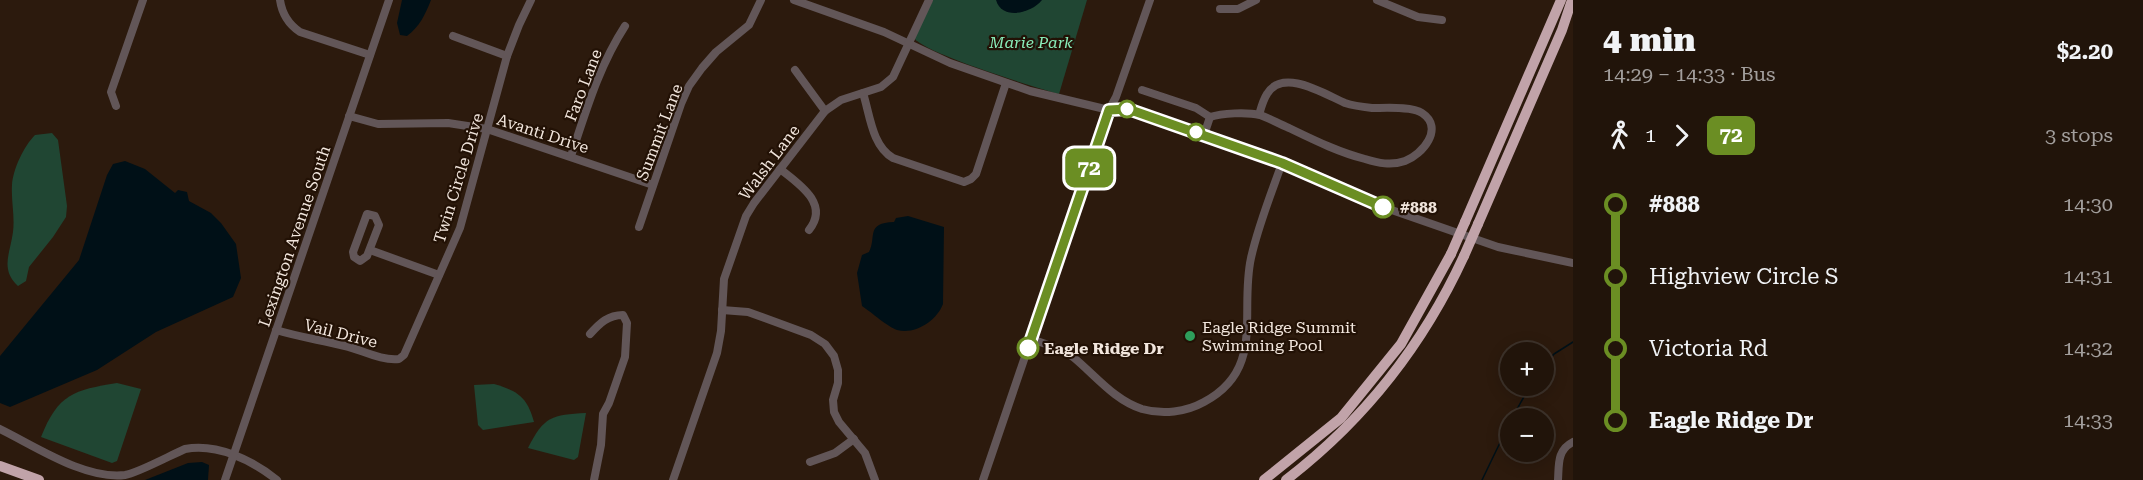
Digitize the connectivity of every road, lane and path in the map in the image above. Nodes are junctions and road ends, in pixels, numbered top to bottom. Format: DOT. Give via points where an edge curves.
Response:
graph roads {
  1 [pos="143,0"];
  2 [pos="280,0"];
  3 [pos="389,0"];
  4 [pos="531,0"];
  5 [pos="762,0"];
  6 [pos="794,0"];
  7 [pos="929,0"];
  8 [pos="1150,0"];
  9 [pos="1256,0"];
  10 [pos="1377,0"];
  11 [pos="1561,0"];
  12 [pos="1572,0"];
  13 [pos="1220,9"];
  14 [pos="1442,20"];
  15 [pos="625,26"];
  16 [pos="453,36"];
  17 [pos="907,44"];
  18 [pos="370,55"];
  19 [pos="507,56"];
  20 [pos="795,70"];
  21 [pos="1006,83"];
  22 [pos="1142,90"];
  23 [pos="863,93"];
  24 [pos="116,106"];
  25 [pos="1109,110"];
  26 [pos="825,111"];
  27 [pos="1259,115"];
  28 [pos="349,116"];
  29 [pos="1210,117"];
  30 [pos="487,129"];
  31 [pos="1204,135"];
  32 [pos="571,156"];
  33 [pos="1282,163"];
  34 [pos="780,169"];
  35 [pos="653,185"];
  36 [pos="639,227"];
  37 [pos="809,230"];
  38 [pos="370,250"];
  39 [pos="1573,263"];
  40 [pos="439,275"];
  41 [pos="722,310"];
  42 [pos="276,330"];
  43 [pos="590,334"];
  44 [pos="1031,339"];
  45 [pos="399,359"];
  46 [pos="0,429"];
  47 [pos="854,439"];
  48 [pos="1573,442"];
  49 [pos="233,455"];
  50 [pos="810,462"];
  51 [pos="0,466"];
  52 [pos="39,480"];
  53 [pos="225,480"];
  54 [pos="277,480"];
  55 [pos="594,480"];
  56 [pos="673,480"];
  57 [pos="875,480"];
  58 [pos="983,480"];
  59 [pos="1264,480"];
  60 [pos="1286,480"];
  61 [pos="1558,480"];
  1 -- 24 [label="street" via="111,93"];
  2 -- 18 [label="street" via="284,15 300,32"];
  3 -- 18 [label="street, Lexington Avenue South"];
  4 -- 19 [label="street, Twin Circle Drive"];
  5 -- 35 [label="street, Summit Lane" via="749,25 716,52 689,86"];
  6 -- 17 [label="street"];
  7 -- 17 [label="street, Walsh Lane"];
  8 -- 25 [label="street"];
  9 -- 13 [label="street" via="1238,9"];
  10 -- 14 [label="street" via="1418,17"];
  11 -- 59 [label="highway, bridge" via="1451,254 1401,344 1341,418"];
  12 -- 60 [label="highway, bridge" via="1464,256 1432,319 1369,404"];
  15 -- 32 [label="street, Faro Lane" via="602,68"];
  16 -- 19 [label="street"];
  17 -- 21 [label="street"];
  17 -- 23 [label="street, Walsh Lane" via="893,77 881,87"];
  18 -- 28 [label="street, Lexington Avenue South"];
  19 -- 30 [label="street, Twin Circle Drive"];
  20 -- 26 [label="street"];
  21 -- 23 [label="street" via="976,174 964,182 885,154"];
  21 -- 25 [label="street"];
  22 -- 29 [label="street" via="1196,108"];
  23 -- 26 [label="street, Walsh Lane" via="841,100"];
  25 -- 31 [label="street" via="1128,109"];
  25 -- 44 [label="street"];
  26 -- 34 [label="street, Walsh Lane"];
  27 -- 27 [label="street" via="1267,93 1279,83 1292,83 1314,88 1347,104 1422,113 1431,125 1431,138 1412,159 1381,164 1333,149"];
  27 -- 29 [label="street"];
  28 -- 30 [label="street, Avanti Drive" via="378,124 448,123"];
  28 -- 42 [label="street, Lexington Avenue South"];
  29 -- 31 [label="street"];
  30 -- 32 [label="street, Avanti Drive"];
  30 -- 40 [label="street, Twin Circle Drive" via="460,228"];
  31 -- 33 [label="street"];
  32 -- 35 [label="street, Avanti Drive"];
  33 -- 39 [label="street" via="1383,207 1498,247"];
  33 -- 44 [label="street" via="1250,260 1245,354 1232,379 1212,398 1178,411 1141,408 1117,396 1071,356"];
  34 -- 37 [label="street" via="813,200 817,212"];
  34 -- 41 [label="street, Walsh Lane" via="746,216 724,279"];
  35 -- 36 [label="street, Summit Lane"];
  38 -- 38 [label="street" via="379,225 370,214 365,217 354,257 360,261"];
  38 -- 40 [label="street"];
  40 -- 45 [label="street, Twin Circle Drive"];
  41 -- 47 [label="street" via="748,312 825,344 838,370 834,412"];
  41 -- 56 [label="street, Walsh Lane" via="717,353"];
  42 -- 45 [label="street, Vail Drive"];
  42 -- 49 [label="street, Lexington Avenue South"];
  43 -- 55 [label="street" via="613,315 623,315 627,323 625,357 603,414"];
  44 -- 58 [label="street"];
  46 -- 49 [label="street" via="95,474 126,475 192,448"];
  47 -- 50 [label="street" via="835,453"];
  47 -- 57 [label="street" via="865,453"];
  48 -- 61 [label="street" via="1560,453"];
  49 -- 53 [label="street, Lexington Avenue South"];
  49 -- 54 [label="street"];
  51 -- 52 [label="highway"];
}
